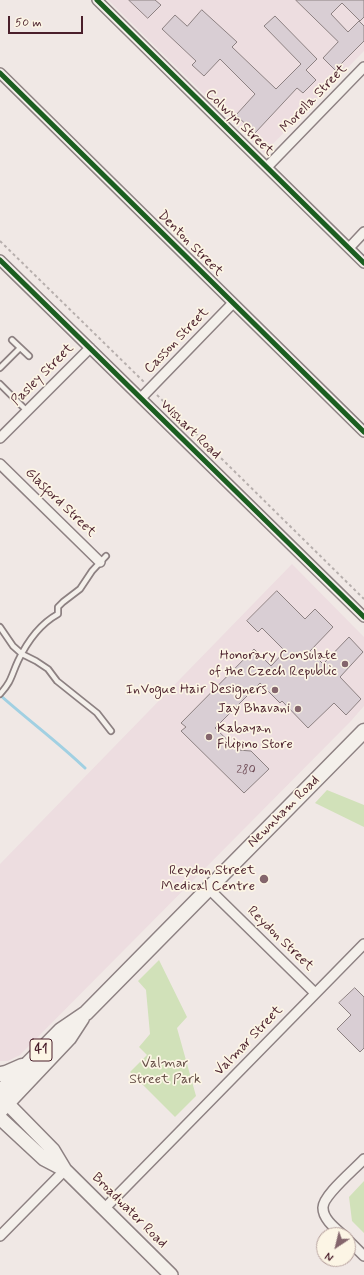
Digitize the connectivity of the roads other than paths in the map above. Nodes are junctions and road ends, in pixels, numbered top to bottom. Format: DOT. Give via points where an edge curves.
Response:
graph roads {
  1 [pos="97,0"];
  2 [pos="364,68"];
  3 [pos="0,73"];
  4 [pos="267,167"];
  5 [pos="364,232"];
  6 [pos="349,248"];
  7 [pos="0,260"];
  8 [pos="364,263"];
  9 [pos="233,303"];
  10 [pos="12,340"];
  11 [pos="20,348"];
  12 [pos="90,348"];
  13 [pos="29,356"];
  14 [pos="0,368"];
  15 [pos="0,384"];
  16 [pos="141,398"];
  17 [pos="27,411"];
  18 [pos="364,432"];
  19 [pos="0,438"];
  20 [pos="0,464"];
  21 [pos="103,559"];
  22 [pos="364,617"];
  23 [pos="0,627"];
  24 [pos="22,654"];
  25 [pos="0,694"];
  26 [pos="111,731"];
  27 [pos="364,731"];
  28 [pos="208,888"];
  29 [pos="364,944"];
  30 [pos="316,993"];
  31 [pos="86,1013"];
  32 [pos="26,1065"];
  33 [pos="0,1074"];
  34 [pos="2,1101"];
  35 [pos="0,1118"];
  36 [pos="364,1160"];
  37 [pos="65,1170"];
  38 [pos="104,1209"];
  39 [pos="335,1227"];
  40 [pos="0,1236"];
  41 [pos="356,1248"];
  42 [pos="364,1256"];
  43 [pos="171,1275"];
  1 -- 4 [label="street, Colwyn Street"];
  2 -- 4 [label="street, Morella Street"];
  3 -- 9 [label="street, Denton Street"];
  4 -- 6 [label="street, Colwyn Street"];
  5 -- 6 [label="street"];
  6 -- 8 [label="street, Colwyn Street"];
  7 -- 12 [label="street, Wishart Road"];
  9 -- 16 [label="street, Casson Street"];
  9 -- 18 [label="street, Denton Street"];
  10 -- 11 [label="lane"];
  11 -- 13 [label="lane"];
  11 -- 14 [label="lane"];
  12 -- 16 [label="street, Wishart Road"];
  12 -- 17 [label="street, Pasley Street"];
  15 -- 17 [label="lane"];
  16 -- 22 [label="street, Wishart Road"];
  17 -- 19 [label="street, Pasley Street"];
  20 -- 21 [label="street, Glasford Street"];
  21 -- 24 [label="lane" via="80,588 58,607 58,614 30,639"];
  23 -- 24 [label="lane"];
  24 -- 25 [label="lane" via="11,680"];
  24 -- 26 [label="lane" via="48,669 57,681 97,713"];
  27 -- 28 [label="main road, Newnham Road / 41"];
  28 -- 30 [label="street, Reydon Street"];
  28 -- 31 [label="main road, Newnham Road / 41"];
  29 -- 30 [label="street, Valmar Street"];
  30 -- 38 [label="street, Valmar Street"];
  31 -- 32 [label="main road, Newnham Road / 41" via="61,1030"];
  31 -- 34 [label="main road, Newnham Road / 41" via="69,1038"];
  32 -- 33 [label="main road"];
  32 -- 34 [label="main road, Newnham Road / 41"];
  34 -- 37 [label="main road, Broadwater Road" via="53,1150"];
  35 -- 37 [label="main road, Broadwater Road" via="44,1159"];
  36 -- 39 [label="street" via="323,1203 326,1217"];
  37 -- 38 [label="main road, Broadwater Road"];
  37 -- 40 [label="street"];
  38 -- 43 [label="main road, Broadwater Road"];
  41 -- 42 [label="street"];
}
